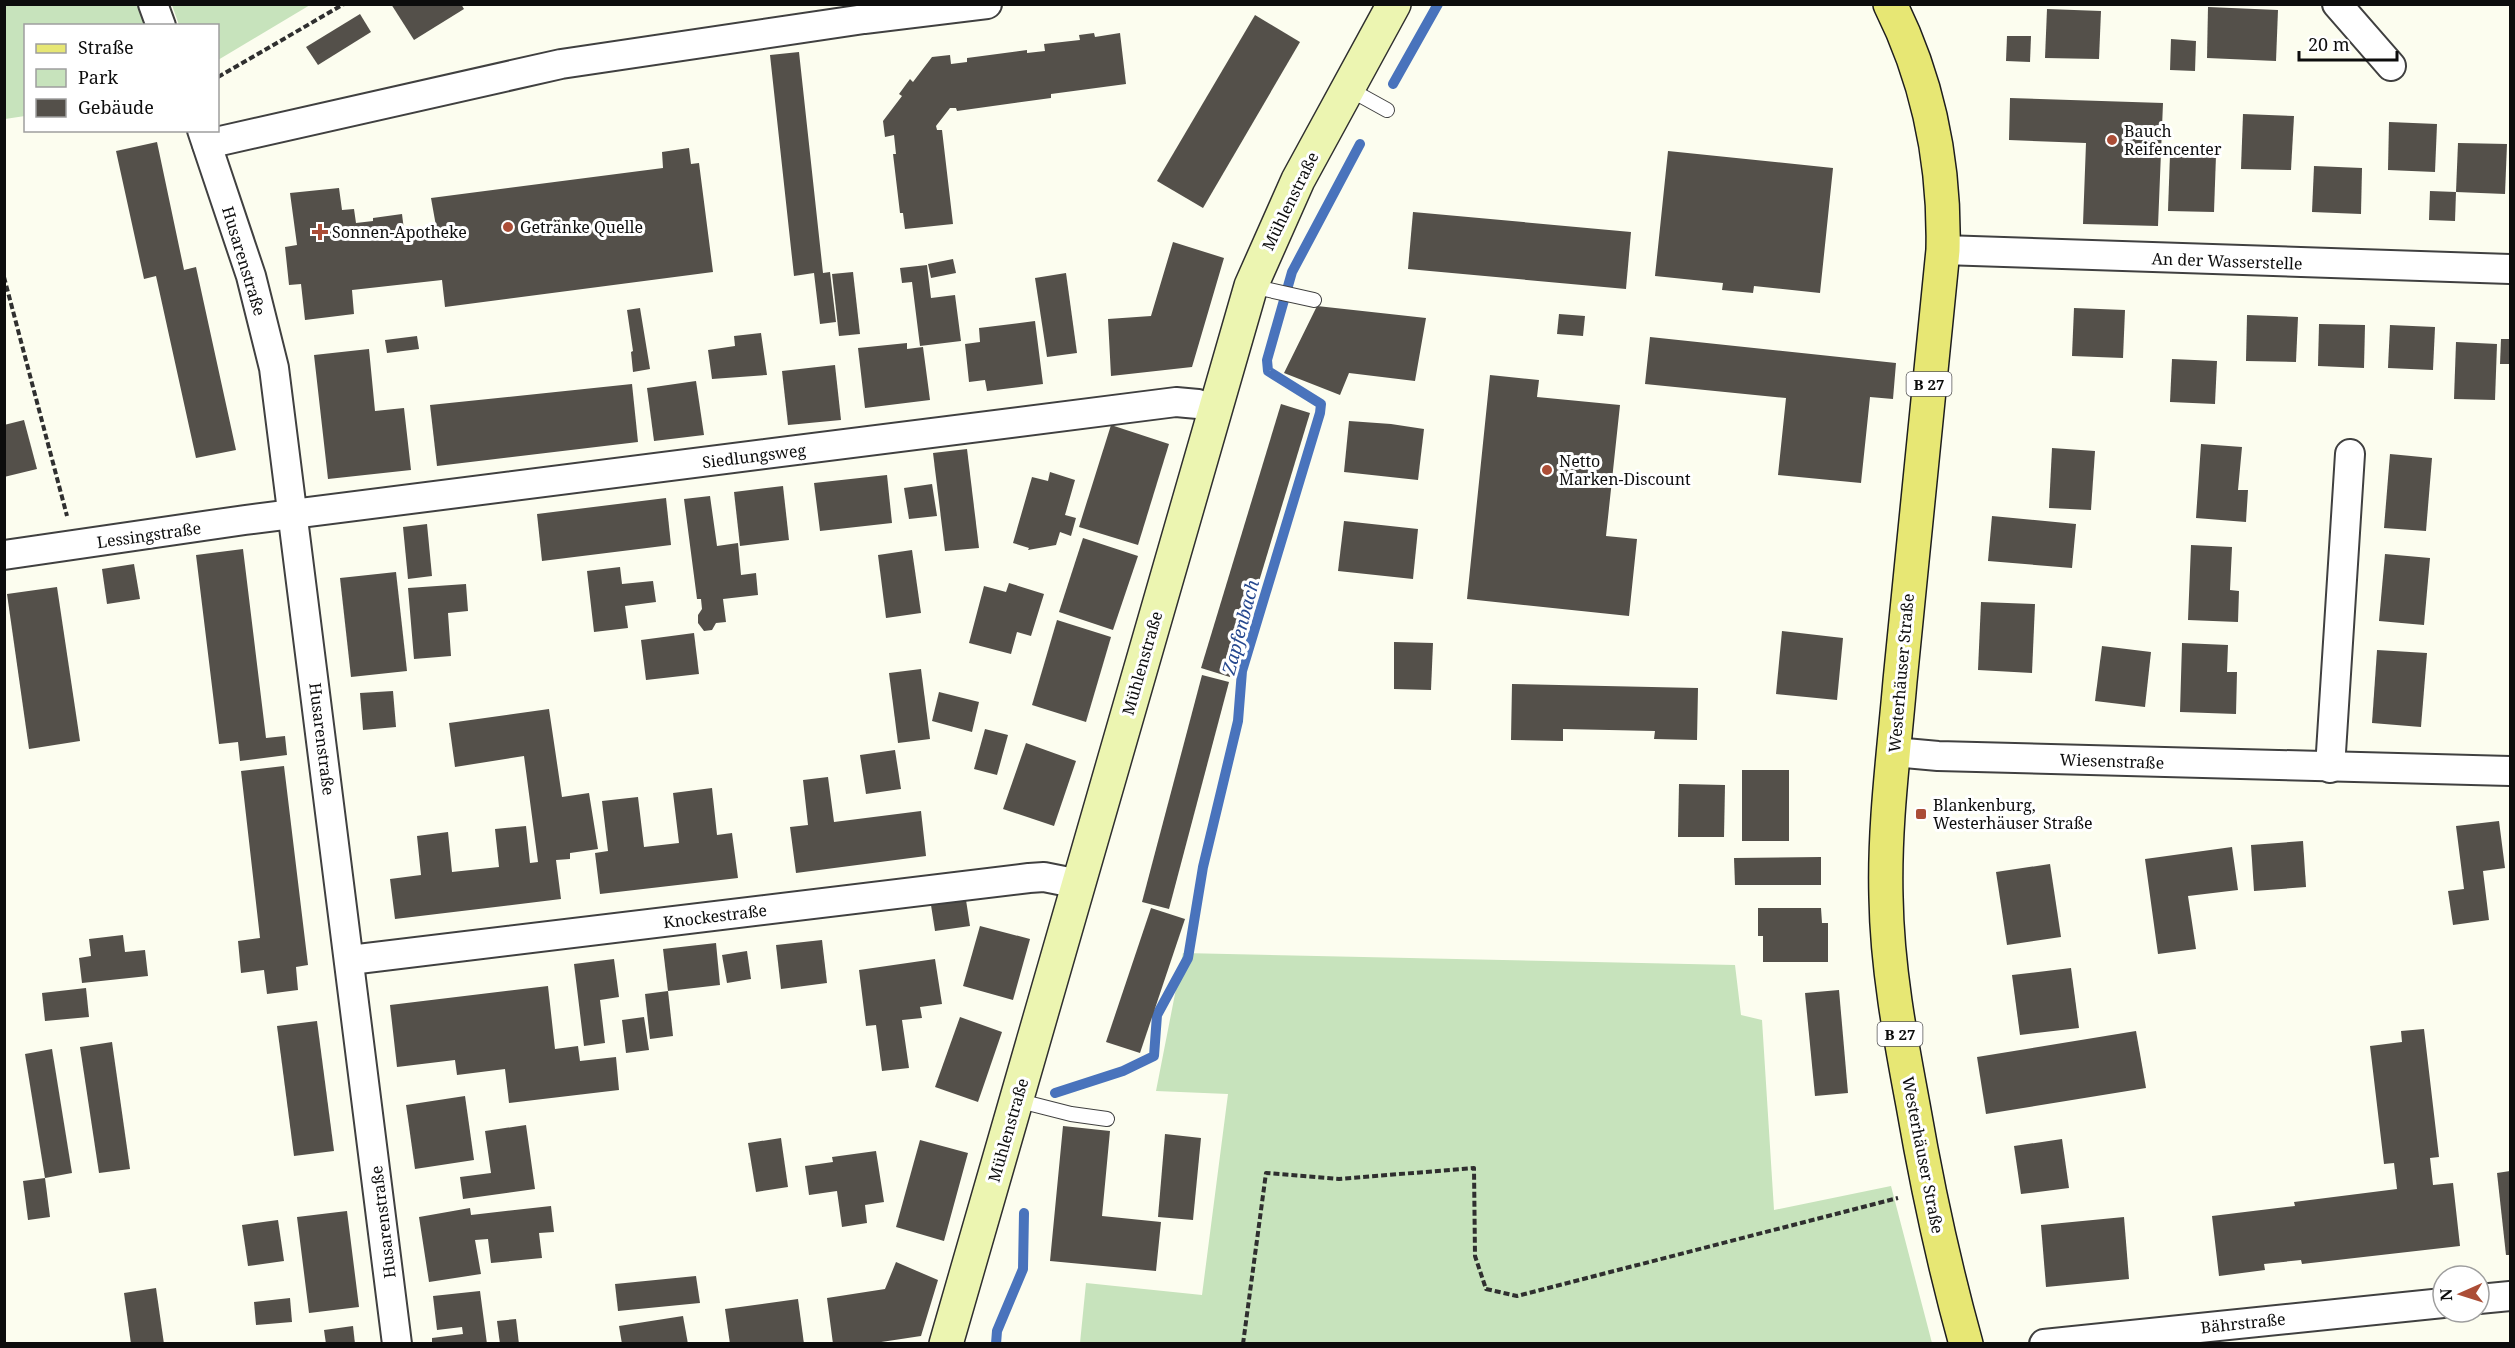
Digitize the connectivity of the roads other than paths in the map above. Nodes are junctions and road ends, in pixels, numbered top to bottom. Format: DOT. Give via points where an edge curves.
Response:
graph roads {
  1 [pos="153,4"];
  2 [pos="987,4"];
  3 [pos="1394,4"];
  4 [pos="1890,4"];
  5 [pos="2337,4"];
  6 [pos="159,24"];
  7 [pos="2391,66"];
  8 [pos="1348,89"];
  9 [pos="1387,110"];
  10 [pos="204,137"];
  11 [pos="1943,250"];
  12 [pos="2511,269"];
  13 [pos="1264,289"];
  14 [pos="1314,300"];
  15 [pos="1214,409"];
  16 [pos="2350,454"];
  17 [pos="294,514"];
  18 [pos="4,555"];
  19 [pos="1894,752"];
  20 [pos="2330,768"];
  21 [pos="2511,771"];
  22 [pos="1079,884"];
  23 [pos="350,960"];
  24 [pos="1016,1100"];
  25 [pos="1107,1119"];
  26 [pos="2511,1296"];
  27 [pos="2491,1298"];
  28 [pos="2431,1304"];
  29 [pos="397,1344"];
  30 [pos="946,1344"];
  31 [pos="1966,1344"];
  32 [pos="2044,1344"];
  1 -- 6 [label="street"];
  2 -- 10 [label="street, Husarenstraße" via="561,64"];
  3 -- 8 [label="street, Mühlenstraße"];
  4 -- 11 [label="main road, Westerhäuser Straße / B 27" via="1917,68 1933,125 1942,179"];
  5 -- 7 [label="street"];
  8 -- 9 [label="lane"];
  8 -- 13 [label="street, Mühlenstraße" via="1298,180"];
  10 -- 17 [label="street, Husarenstraße" via="251,276 274,368"];
  11 -- 12 [label="street, An der Wasserstelle"];
  11 -- 19 [label="main road, Westerhäuser Straße / B 27"];
  13 -- 14 [label="lane"];
  13 -- 15 [label="street, Mühlenstraße"];
  15 -- 17 [label="street, Siedlungsweg" via="1176,402"];
  15 -- 22 [label="street, Mühlenstraße"];
  16 -- 20 [label="street"];
  17 -- 18 [label="street, Lessingstraße"];
  17 -- 23 [label="street, Husarenstraße"];
  19 -- 20 [label="street, Wiesenstraße"];
  19 -- 31 [label="main road, Westerhäuser Straße / B 27" via="1886,860 1888,944 1928,1190"];
  20 -- 21 [label="street, Wiesenstraße"];
  22 -- 23 [label="street, Knockestraße" via="1029,878"];
  22 -- 24 [label="street, Mühlenstraße"];
  23 -- 29 [label="street, Husarenstraße"];
  24 -- 25 [label="lane"];
  24 -- 30 [label="street, Mühlenstraße"];
  26 -- 27 [label="street"];
  28 -- 32 [label="street, Bährstraße"];
}
